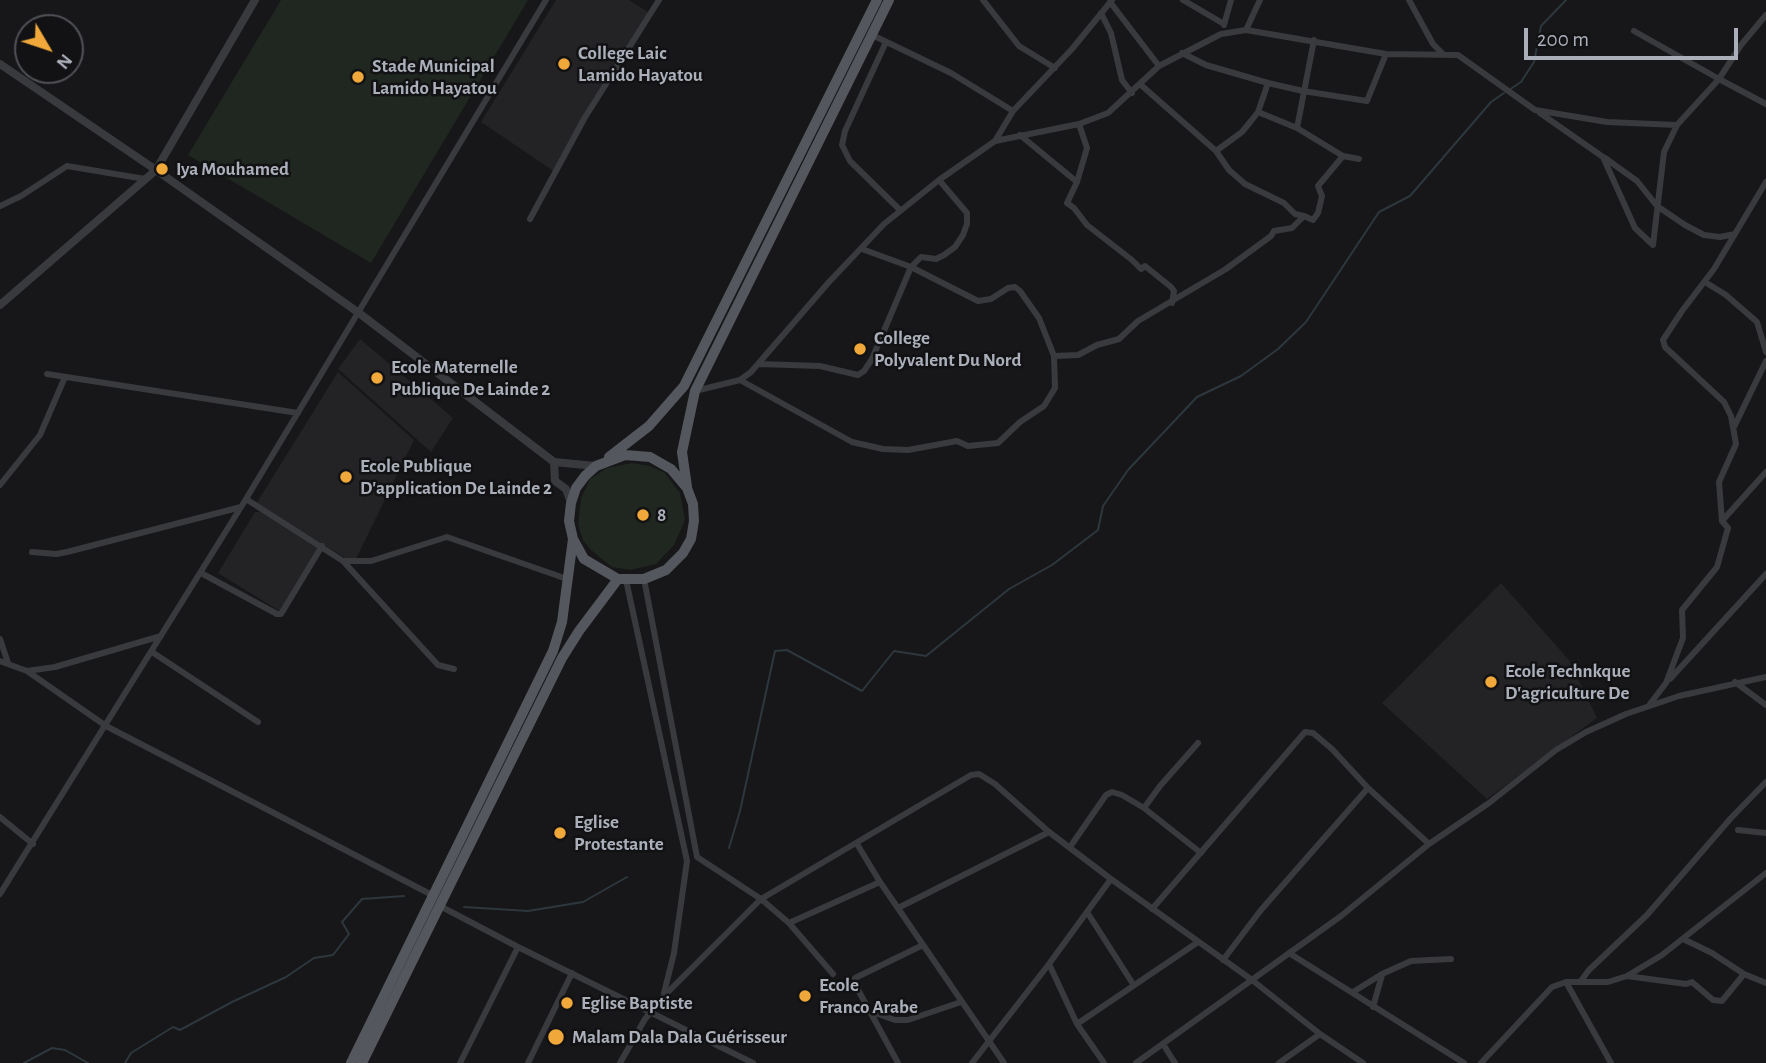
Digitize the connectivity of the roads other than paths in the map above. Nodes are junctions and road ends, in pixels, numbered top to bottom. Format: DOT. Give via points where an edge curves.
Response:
graph roads {
  1 [pos="255,0"];
  2 [pos="545,0"];
  3 [pos="659,0"];
  4 [pos="877,0"];
  5 [pos="889,0"];
  6 [pos="983,0"];
  7 [pos="1183,0"];
  8 [pos="1231,0"];
  9 [pos="1260,0"];
  10 [pos="1409,0"];
  11 [pos="1111,1"];
  12 [pos="1101,13"];
  13 [pos="1766,15"];
  14 [pos="1224,24"];
  15 [pos="1246,30"];
  16 [pos="1634,31"];
  17 [pos="1222,34"];
  18 [pos="872,35"];
  19 [pos="1314,40"];
  20 [pos="886,42"];
  21 [pos="1182,53"];
  22 [pos="1386,54"];
  23 [pos="1444,55"];
  24 [pos="0,64"];
  25 [pos="1159,66"];
  26 [pos="1055,68"];
  27 [pos="1719,79"];
  28 [pos="1268,83"];
  29 [pos="1141,85"];
  30 [pos="1303,91"];
  31 [pos="1132,93"];
  32 [pos="1766,104"];
  33 [pos="1535,110"];
  34 [pos="1013,111"];
  35 [pos="1258,112"];
  36 [pos="1079,124"];
  37 [pos="1677,125"];
  38 [pos="1297,128"];
  39 [pos="1020,135"];
  40 [pos="995,141"];
  41 [pos="1216,151"];
  42 [pos="1343,156"];
  43 [pos="1603,157"];
  44 [pos="1359,159"];
  45 [pos="156,170"];
  46 [pos="145,180"];
  47 [pos="939,180"];
  48 [pos="1077,182"];
  49 [pos="1766,182"];
  50 [pos="0,206"];
  51 [pos="1657,206"];
  52 [pos="900,210"];
  53 [pos="1304,216"];
  54 [pos="530,219"];
  55 [pos="1735,234"];
  56 [pos="862,249"];
  57 [pos="911,267"];
  58 [pos="1705,282"];
  59 [pos="1172,303"];
  60 [pos="0,305"];
  61 [pos="359,313"];
  62 [pos="1757,322"];
  63 [pos="1766,324"];
  64 [pos="1766,352"];
  65 [pos="1054,356"];
  66 [pos="1766,361"];
  67 [pos="759,364"];
  68 [pos="47,374"];
  69 [pos="65,377"];
  70 [pos="740,380"];
  71 [pos="695,391"];
  72 [pos="298,413"];
  73 [pos="1734,427"];
  74 [pos="554,462"];
  75 [pos="599,464"];
  76 [pos="1766,472"];
  77 [pos="0,485"];
  78 [pos="687,488"];
  79 [pos="246,499"];
  80 [pos="571,503"];
  81 [pos="241,507"];
  82 [pos="1722,521"];
  83 [pos="573,539"];
  84 [pos="322,546"];
  85 [pos="32,552"];
  86 [pos="343,561"];
  87 [pos="201,573"];
  88 [pos="1766,575"];
  89 [pos="567,579"];
  90 [pos="644,579"];
  91 [pos="622,580"];
  92 [pos="161,636"];
  93 [pos="0,639"];
  94 [pos="152,652"];
  95 [pos="4,662"];
  96 [pos="454,669"];
  97 [pos="27,671"];
  98 [pos="1766,677"];
  99 [pos="1735,682"];
  100 [pos="1667,683"];
  101 [pos="1766,705"];
  102 [pos="1645,707"];
  103 [pos="258,722"];
  104 [pos="106,726"];
  105 [pos="1198,743"];
  106 [pos="1766,782"];
  107 [pos="1368,788"];
  108 [pos="1144,808"];
  109 [pos="0,817"];
  110 [pos="1738,830"];
  111 [pos="1049,832"];
  112 [pos="1766,833"];
  113 [pos="33,844"];
  114 [pos="857,844"];
  115 [pos="1429,844"];
  116 [pos="1070,847"];
  117 [pos="1201,853"];
  118 [pos="1766,873"];
  119 [pos="1111,879"];
  120 [pos="880,882"];
  121 [pos="0,894"];
  122 [pos="434,896"];
  123 [pos="761,899"];
  124 [pos="439,906"];
  125 [pos="898,908"];
  126 [pos="1152,909"];
  127 [pos="1087,912"];
  128 [pos="789,923"];
  129 [pos="1683,939"];
  130 [pos="1198,942"];
  131 [pos="923,945"];
  132 [pos="518,947"];
  133 [pos="1289,953"];
  134 [pos="1451,959"];
  135 [pos="1223,960"];
  136 [pos="1049,964"];
  137 [pos="572,973"];
  138 [pos="833,974"];
  139 [pos="1382,974"];
  140 [pos="1744,974"];
  141 [pos="1627,976"];
  142 [pos="1252,980"];
  143 [pos="1566,982"];
  144 [pos="1580,982"];
  145 [pos="1766,983"];
  146 [pos="1133,984"];
  147 [pos="1353,992"];
  148 [pos="664,996"];
  149 [pos="961,1002"];
  150 [pos="1373,1007"];
  151 [pos="650,1012"];
  152 [pos="872,1012"];
  153 [pos="1077,1024"];
  154 [pos="1320,1034"];
  155 [pos="989,1039"];
  156 [pos="1163,1044"];
  157 [pos="351,1063"];
  158 [pos="362,1063"];
  159 [pos="460,1063"];
  160 [pos="528,1063"];
  161 [pos="620,1063"];
  162 [pos="753,1063"];
  163 [pos="898,1063"];
  164 [pos="972,1063"];
  165 [pos="1004,1063"];
  166 [pos="1104,1063"];
  167 [pos="1136,1063"];
  168 [pos="1175,1063"];
  169 [pos="1279,1063"];
  170 [pos="1363,1063"];
  171 [pos="1464,1063"];
  172 [pos="1481,1063"];
  173 [pos="1611,1063"];
  1 -- 45 [label="street"];
  2 -- 61 [label="street"];
  3 -- 54 [label="street" via="584,119"];
  4 -- 75 [label="main road" via="684,386 649,426"];
  5 -- 18 [label="main road"];
  6 -- 26 [label="street" via="1019,46"];
  7 -- 14 [label="street"];
  8 -- 14 [label="street"];
  9 -- 15 [label="street"];
  10 -- 23 [label="street"];
  11 -- 12 [label="street"];
  11 -- 25 [label="street"];
  12 -- 26 [label="street"];
  12 -- 31 [label="street" via="1111,33 1122,80"];
  13 -- 27 [label="street"];
  14 -- 17 [label="street"];
  15 -- 17 [label="street"];
  15 -- 19 [label="street"];
  16 -- 27 [label="street"];
  17 -- 21 [label="street"];
  18 -- 20 [label="street"];
  18 -- 71 [label="main road"];
  19 -- 22 [label="street"];
  19 -- 30 [label="street"];
  20 -- 34 [label="street" via="951,73"];
  20 -- 52 [label="street" via="842,145 850,160"];
  21 -- 25 [label="street"];
  21 -- 28 [label="street"];
  22 -- 23 [label="street"];
  22 -- 30 [label="street" via="1367,101"];
  23 -- 33 [label="street" via="1458,55"];
  24 -- 45 [label="street"];
  25 -- 29 [label="street"];
  26 -- 34 [label="street"];
  27 -- 32 [label="street"];
  27 -- 37 [label="street"];
  28 -- 30 [label="street"];
  28 -- 35 [label="street"];
  29 -- 31 [label="street"];
  29 -- 41 [label="street"];
  30 -- 38 [label="street"];
  31 -- 36 [label="street" via="1108,113"];
  33 -- 37 [label="street" via="1608,122"];
  33 -- 43 [label="street"];
  34 -- 40 [label="street"];
  35 -- 38 [label="street"];
  35 -- 41 [label="street" via="1242,132"];
  36 -- 39 [label="street"];
  36 -- 48 [label="street" via="1087,148"];
  37 -- 51 [label="street" via="1664,152"];
  38 -- 42 [label="street"];
  39 -- 40 [label="street"];
  39 -- 48 [label="street"];
  40 -- 47 [label="street"];
  41 -- 53 [label="street" via="1245,184"];
  42 -- 44 [label="street"];
  42 -- 53 [label="street" via="1318,186 1322,196 1315,218"];
  43 -- 51 [label="street" via="1637,181"];
  43 -- 51 [label="street" via="1635,228 1653,244"];
  45 -- 46 [label="street"];
  45 -- 61 [label="street"];
  46 -- 50 [label="street" via="68,166"];
  46 -- 60 [label="street"];
  47 -- 52 [label="street"];
  47 -- 57 [label="street" via="967,213 967,224 955,247 936,259 919,258"];
  48 -- 59 [label="street" via="1067,203 1141,269 1145,266 1171,287"];
  49 -- 55 [label="street"];
  51 -- 55 [label="street" via="1704,235"];
  52 -- 56 [label="street"];
  53 -- 59 [label="street" via="1292,228 1274,231"];
  55 -- 58 [label="street"];
  56 -- 57 [label="street"];
  56 -- 67 [label="street"];
  57 -- 65 [label="street" via="978,301 1015,287 1039,318"];
  57 -- 67 [label="street" via="872,359 858,375 820,366"];
  58 -- 62 [label="street"];
  58 -- 73 [label="street" via="1663,340 1724,402"];
  59 -- 65 [label="street" via="1138,321 1119,339 1078,355"];
  61 -- 72 [label="street"];
  61 -- 74 [label="street"];
  62 -- 63 [label="street"];
  62 -- 64 [label="street"];
  65 -- 70 [label="street" via="1055,388 1044,406 998,443 968,446 957,441 908,450 852,442"];
  66 -- 73 [label="street"];
  67 -- 70 [label="street"];
  68 -- 69 [label="street"];
  69 -- 72 [label="street"];
  69 -- 77 [label="street" via="40,435"];
  70 -- 71 [label="street"];
  71 -- 78 [label="main road" via="682,453"];
  72 -- 79 [label="street"];
  73 -- 82 [label="street" via="1736,444 1719,482"];
  74 -- 75 [label="street"];
  74 -- 80 [label="street" via="555,481 566,489"];
  75 -- 78 [label="main road" via="625,455 649,457 671,469"];
  75 -- 80 [label="main road" via="576,488"];
  76 -- 82 [label="street"];
  78 -- 90 [label="main road" via="694,513 691,538 666,570"];
  79 -- 81 [label="street"];
  79 -- 84 [label="street"];
  80 -- 83 [label="main road"];
  81 -- 85 [label="street" via="76,550"];
  81 -- 87 [label="street"];
  82 -- 100 [label="street" via="1728,528 1717,567 1682,610 1683,638"];
  83 -- 89 [label="main road"];
  83 -- 91 [label="main road" via="584,559"];
  84 -- 86 [label="street"];
  84 -- 87 [label="street" via="281,614"];
  86 -- 89 [label="street" via="371,561 447,537"];
  86 -- 96 [label="street" via="438,666"];
  87 -- 92 [label="street"];
  88 -- 100 [label="street"];
  89 -- 122 [label="main road" via="553,651"];
  90 -- 91 [label="main road"];
  90 -- 123 [label="street" via="697,857"];
  91 -- 124 [label="main road" via="562,658"];
  91 -- 148 [label="street" via="687,861"];
  92 -- 94 [label="street"];
  92 -- 97 [label="street"];
  93 -- 95 [label="street"];
  94 -- 103 [label="street"];
  94 -- 104 [label="street"];
  95 -- 97 [label="street"];
  97 -- 104 [label="street"];
  98 -- 99 [label="street"];
  99 -- 101 [label="street"];
  99 -- 102 [label="street"];
  100 -- 102 [label="street"];
  102 -- 115 [label="street" via="1556,750"];
  104 -- 113 [label="street"];
  104 -- 122 [label="street"];
  105 -- 108 [label="street"];
  106 -- 144 [label="street"];
  107 -- 115 [label="street"];
  107 -- 117 [label="street" via="1332,749 1305,732"];
  107 -- 135 [label="street"];
  108 -- 116 [label="street" via="1122,794 1106,795"];
  108 -- 117 [label="street"];
  109 -- 113 [label="street"];
  110 -- 112 [label="street"];
  111 -- 114 [label="street" via="979,774"];
  111 -- 116 [label="street"];
  111 -- 125 [label="street"];
  113 -- 121 [label="street"];
  114 -- 120 [label="street"];
  114 -- 123 [label="street"];
  115 -- 133 [label="street"];
  116 -- 119 [label="street"];
  117 -- 126 [label="street"];
  118 -- 129 [label="street"];
  119 -- 126 [label="street"];
  119 -- 127 [label="street"];
  120 -- 125 [label="street"];
  120 -- 128 [label="street"];
  122 -- 157 [label="main road"];
  123 -- 128 [label="street"];
  123 -- 148 [label="street"];
  124 -- 132 [label="street"];
  124 -- 158 [label="main road"];
  125 -- 131 [label="street"];
  126 -- 130 [label="street"];
  127 -- 136 [label="street"];
  127 -- 146 [label="street"];
  128 -- 138 [label="street"];
  129 -- 140 [label="street"];
  129 -- 141 [label="street"];
  130 -- 135 [label="street"];
  130 -- 146 [label="street"];
  131 -- 149 [label="street"];
  131 -- 152 [label="street" via="855,978"];
  132 -- 137 [label="street"];
  132 -- 159 [label="street"];
  133 -- 142 [label="street"];
  133 -- 147 [label="street"];
  134 -- 139 [label="street" via="1411,961"];
  135 -- 142 [label="street"];
  136 -- 153 [label="street"];
  136 -- 155 [label="street"];
  137 -- 151 [label="street"];
  137 -- 160 [label="street"];
  139 -- 147 [label="street"];
  139 -- 150 [label="street"];
  140 -- 141 [label="street" via="1722,1001 1713,1000 1692,982"];
  140 -- 145 [label="street"];
  141 -- 144 [label="street" via="1608,982"];
  142 -- 154 [label="street"];
  142 -- 156 [label="street"];
  143 -- 144 [label="street"];
  143 -- 172 [label="street" via="1544,993"];
  143 -- 173 [label="street"];
  146 -- 153 [label="street"];
  147 -- 150 [label="street"];
  148 -- 151 [label="street"];
  149 -- 152 [label="street" via="908,1020"];
  149 -- 155 [label="street"];
  150 -- 171 [label="street"];
  151 -- 161 [label="street"];
  151 -- 162 [label="street"];
  152 -- 163 [label="street"];
  153 -- 166 [label="street"];
  154 -- 169 [label="street"];
  154 -- 170 [label="street"];
  155 -- 164 [label="street"];
  155 -- 165 [label="street"];
  156 -- 167 [label="street"];
  156 -- 168 [label="street"];
}
